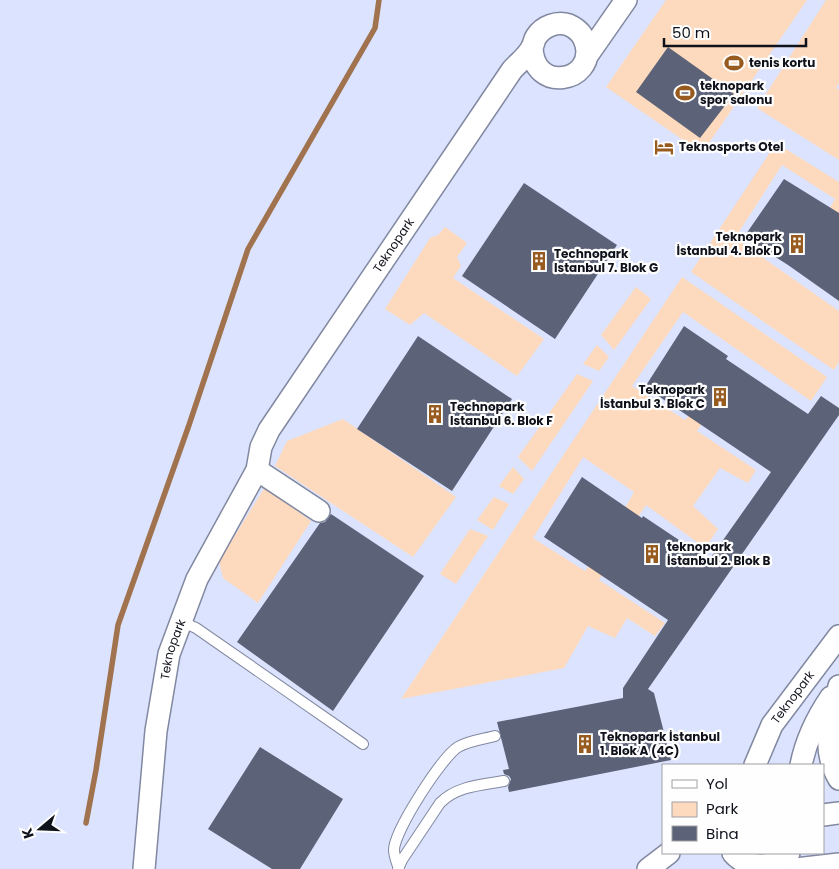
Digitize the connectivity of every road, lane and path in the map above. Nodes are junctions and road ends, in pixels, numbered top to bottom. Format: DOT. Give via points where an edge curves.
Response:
graph roads {
  1 [pos="616,0"];
  2 [pos="626,0"];
  3 [pos="579,32"];
  4 [pos="534,56"];
  5 [pos="587,56"];
  6 [pos="257,470"];
  7 [pos="319,511"];
  8 [pos="180,620"];
  9 [pos="839,636"];
  10 [pos="839,685"];
  11 [pos="495,736"];
  12 [pos="363,744"];
  13 [pos="755,764"];
  14 [pos="801,764"];
  15 [pos="839,779"];
  16 [pos="504,781"];
  17 [pos="839,814"];
  18 [pos="824,815"];
  19 [pos="668,854"];
  20 [pos="734,854"];
  21 [pos="788,854"];
  22 [pos="839,864"];
  23 [pos="766,868"];
  24 [pos="144,869"];
  25 [pos="399,869"];
  26 [pos="648,869"];
  27 [pos="796,869"];
  1 -- 3 [label="street" via="599,25 590,32"];
  2 -- 5 [label="street"];
  3 -- 4 [label="street" via="565,24 549,26 537,34"];
  3 -- 5 [label="street" via="587,47"];
  4 -- 5 [label="street" via="542,72 560,78 577,72"];
  4 -- 6 [label="street, Teknopark" via="512,70 269,430 261,447"];
  6 -- 7 [label="street"];
  6 -- 8 [label="street, Teknopark" via="197,579"];
  8 -- 12 [label="lane"];
  8 -- 24 [label="street, Teknopark" via="169,654 156,731"];
  9 -- 13 [label="street, Teknopark" via="772,725"];
  10 -- 14 [label="street" via="813,728"];
  10 -- 15 [label="street" via="828,754"];
  11 -- 25 [label="lane" via="460,746 447,758 402,825 394,850"];
  16 -- 25 [label="lane" via="458,790 446,797"];
  17 -- 18 [label="street"];
  19 -- 26 [label="street"];
  20 -- 23 [label="street" via="746,864"];
  21 -- 23 [label="street"];
  22 -- 27 [label="street"];
}
